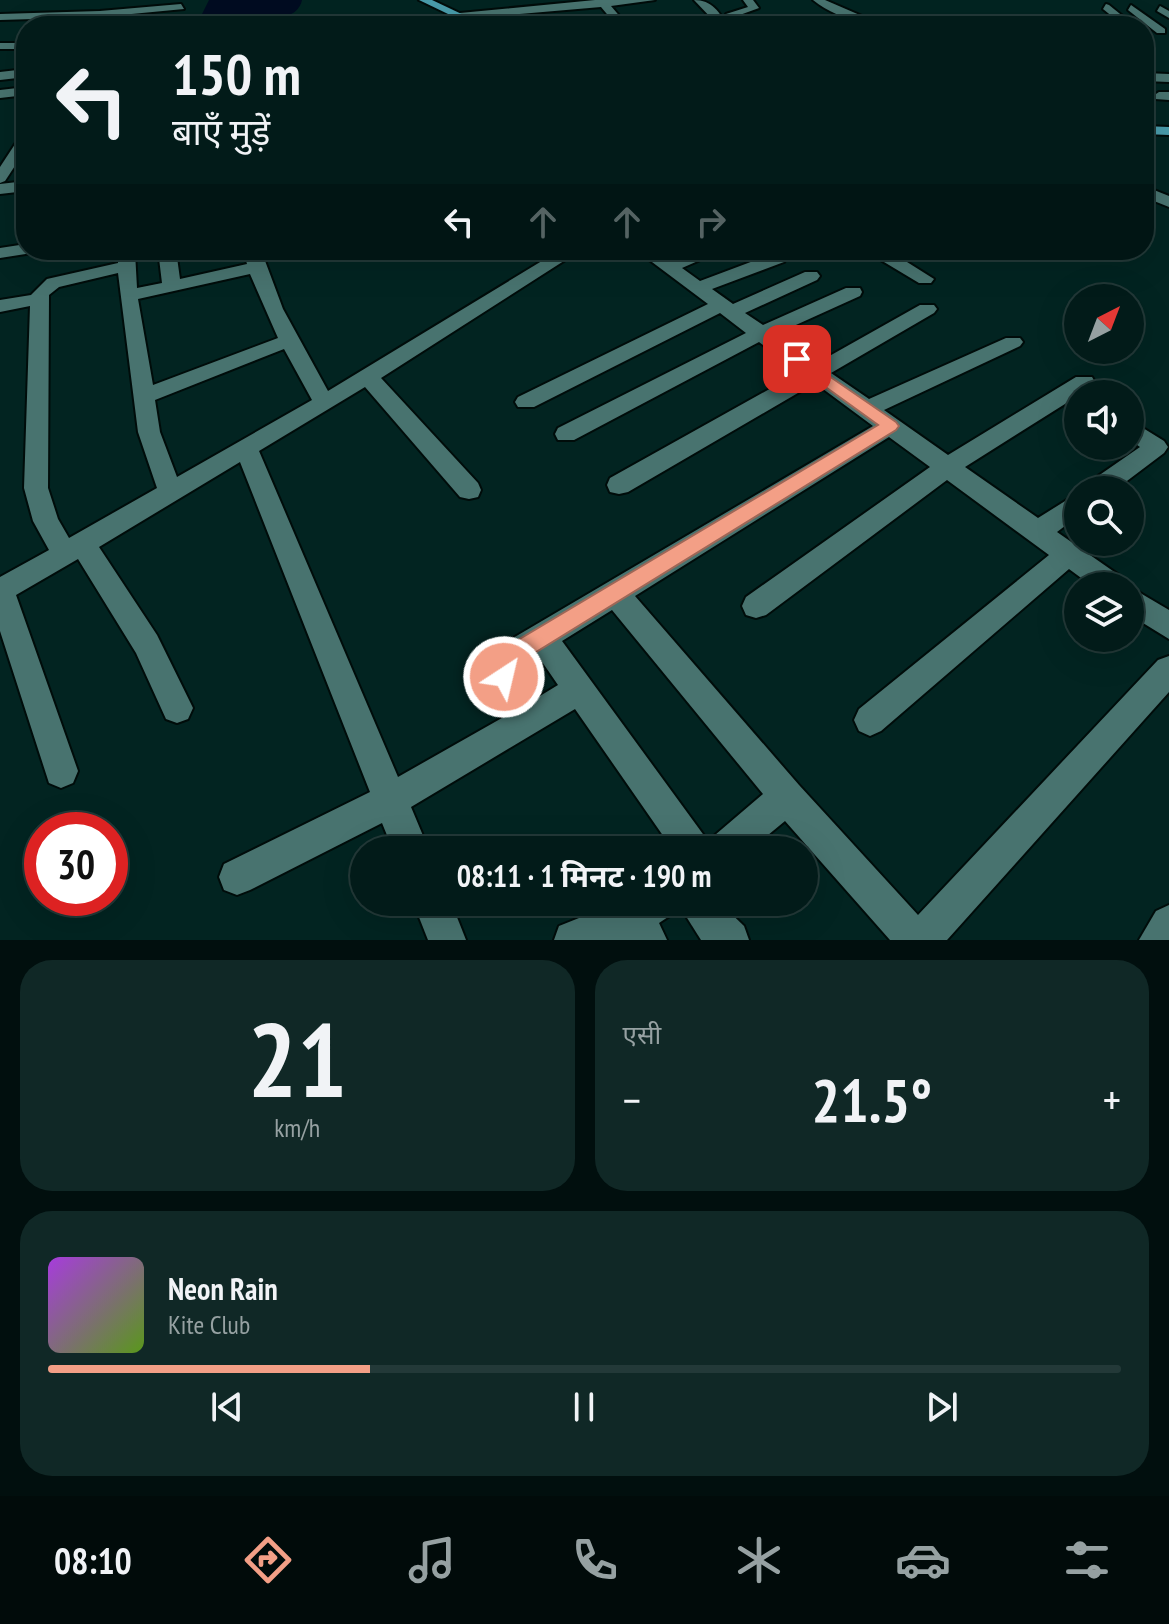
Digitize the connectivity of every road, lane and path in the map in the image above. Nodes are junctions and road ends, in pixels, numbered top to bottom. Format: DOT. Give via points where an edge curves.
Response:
graph roads {
  1 [pos="413,0"];
  2 [pos="424,0"];
  3 [pos="473,0"];
  4 [pos="522,0"];
  5 [pos="640,0"];
  6 [pos="699,0"];
  7 [pos="748,0"];
  8 [pos="818,0"];
  9 [pos="602,1"];
  10 [pos="91,2"];
  11 [pos="567,6"];
  12 [pos="30,7"];
  13 [pos="104,7"];
  14 [pos="1106,7"];
  15 [pos="181,8"];
  16 [pos="1131,8"];
  17 [pos="167,9"];
  18 [pos="502,12"];
  19 [pos="908,13"];
  20 [pos="476,14"];
  21 [pos="74,15"];
  22 [pos="37,16"];
  23 [pos="448,16"];
  24 [pos="460,16"];
  25 [pos="575,16"];
  26 [pos="658,16"];
  27 [pos="717,16"];
  28 [pos="732,16"];
  29 [pos="852,16"];
  30 [pos="910,16"];
  31 [pos="1117,16"];
  32 [pos="1142,16"];
  33 [pos="16,161"];
  34 [pos="0,179"];
  35 [pos="120,260"];
  36 [pos="126,260"];
  37 [pos="168,260"];
  38 [pos="248,260"];
  39 [pos="255,260"];
  40 [pos="556,260"];
  41 [pos="659,260"];
  42 [pos="688,260"];
  43 [pos="773,260"];
  44 [pos="893,261"];
  45 [pos="669,267"];
  46 [pos="811,276"];
  47 [pos="925,279"];
  48 [pos="172,287"];
  49 [pos="698,288"];
  50 [pos="853,292"];
  51 [pos="128,296"];
  52 [pos="39,299"];
  53 [pos="0,306"];
  54 [pos="726,308"];
  55 [pos="927,309"];
  56 [pos="761,333"];
  57 [pos="290,341"];
  58 [pos="1013,342"];
  59 [pos="814,371"];
  60 [pos="367,376"];
  61 [pos="143,397"];
  62 [pos="1064,399"];
  63 [pos="526,402"];
  64 [pos="324,403"];
  65 [pos="867,409"];
  66 [pos="890,426"];
  67 [pos="566,434"];
  68 [pos="1144,438"];
  69 [pos="246,447"];
  70 [pos="1144,456"];
  71 [pos="1138,460"];
  72 [pos="947,467"];
  73 [pos="1116,476"];
  74 [pos="619,485"];
  75 [pos="469,490"];
  76 [pos="170,491"];
  77 [pos="1064,513"];
  78 [pos="1038,532"];
  79 [pos="73,548"];
  80 [pos="1064,550"];
  81 [pos="1067,556"];
  82 [pos="1072,556"];
  83 [pos="1094,572"];
  84 [pos="0,591"];
  85 [pos="615,593"];
  86 [pos="756,606"];
  87 [pos="1144,609"];
  88 [pos="1169,626"];
  89 [pos="542,638"];
  90 [pos="1169,670"];
  91 [pos="579,690"];
  92 [pos="177,708"];
  93 [pos="529,719"];
  94 [pos="870,720"];
  95 [pos="61,771"];
  96 [pos="787,797"];
  97 [pos="391,800"];
  98 [pos="405,836"];
  99 [pos="684,836"];
  100 [pos="739,836"];
  101 [pos="237,877"];
  102 [pos="438,916"];
  103 [pos="706,916"];
  104 [pos="647,920"];
  105 [pos="1169,924"];
  106 [pos="447,940"];
  107 [pos="573,940"];
  108 [pos="730,940"];
  109 [pos="915,940"];
  110 [pos="921,940"];
  111 [pos="1158,940"];
  1 -- 23 [label="main road"];
  2 -- 24 [label="main road"];
  3 -- 20 [label="street"];
  4 -- 18 [label="street" via="499,2"];
  5 -- 9 [label="street"];
  5 -- 26 [label="street"];
  6 -- 27 [label="street"];
  7 -- 28 [label="street" via="754,8"];
  8 -- 29 [label="street"];
  9 -- 11 [label="street"];
  10 -- 12 [label="street"];
  11 -- 18 [label="street"];
  11 -- 25 [label="street"];
  13 -- 17 [label="street"];
  13 -- 21 [label="street"];
  14 -- 31 [label="street"];
  15 -- 17 [label="street"];
  16 -- 32 [label="street"];
  18 -- 20 [label="street"];
  19 -- 30 [label="street"];
  20 -- 24 [label="street"];
  21 -- 22 [label="street"];
  33 -- 34 [label="street"];
  35 -- 52 [label="street" via="53,283 42,289"];
  36 -- 51 [label="street"];
  37 -- 48 [label="street"];
  38 -- 48 [label="street"];
  39 -- 57 [label="street"];
  40 -- 60 [label="street"];
  41 -- 45 [label="street"];
  42 -- 45 [label="street"];
  43 -- 49 [label="street"];
  44 -- 47 [label="street"];
  45 -- 49 [label="street"];
  46 -- 54 [label="street"];
  48 -- 51 [label="street"];
  49 -- 54 [label="street"];
  50 -- 56 [label="street"];
  51 -- 61 [label="street"];
  52 -- 53 [label="street"];
  52 -- 79 [label="street" via="36,488 46,521"];
  54 -- 56 [label="street"];
  54 -- 63 [label="street"];
  55 -- 59 [label="street"];
  56 -- 59 [label="street"];
  56 -- 67 [label="street"];
  57 -- 61 [label="street" via="251,351"];
  57 -- 64 [label="street"];
  58 -- 65 [label="street"];
  59 -- 65 [label="street"];
  59 -- 74 [label="street"];
  60 -- 64 [label="street"];
  60 -- 75 [label="street"];
  61 -- 76 [label="street"];
  62 -- 72 [label="street"];
  64 -- 69 [label="street"];
  65 -- 66 [label="street"];
  66 -- 72 [label="street"];
  66 -- 85 [label="street"];
  68 -- 70 [label="street" via="1156,447"];
  69 -- 76 [label="street"];
  69 -- 97 [label="street"];
  71 -- 73 [label="street"];
  72 -- 78 [label="street"];
  72 -- 86 [label="street"];
  76 -- 79 [label="street"];
  77 -- 78 [label="street"];
  78 -- 80 [label="street"];
  79 -- 84 [label="street"];
  79 -- 92 [label="street" via="147,644"];
  81 -- 94 [label="street"];
  82 -- 83 [label="street"];
  84 -- 95 [label="street"];
  85 -- 89 [label="street"];
  85 -- 96 [label="street"];
  87 -- 88 [label="street"];
  89 -- 91 [label="street"];
  89 -- 93 [label="street" via="509,657 502,671"];
  90 -- 110 [label="street"];
  91 -- 93 [label="street"];
  91 -- 99 [label="street"];
  93 -- 97 [label="street"];
  96 -- 100 [label="street"];
  96 -- 109 [label="street"];
  97 -- 98 [label="street"];
  97 -- 101 [label="street"];
  102 -- 106 [label="street"];
  103 -- 108 [label="street"];
  104 -- 107 [label="street"];
  105 -- 111 [label="street"];
}
